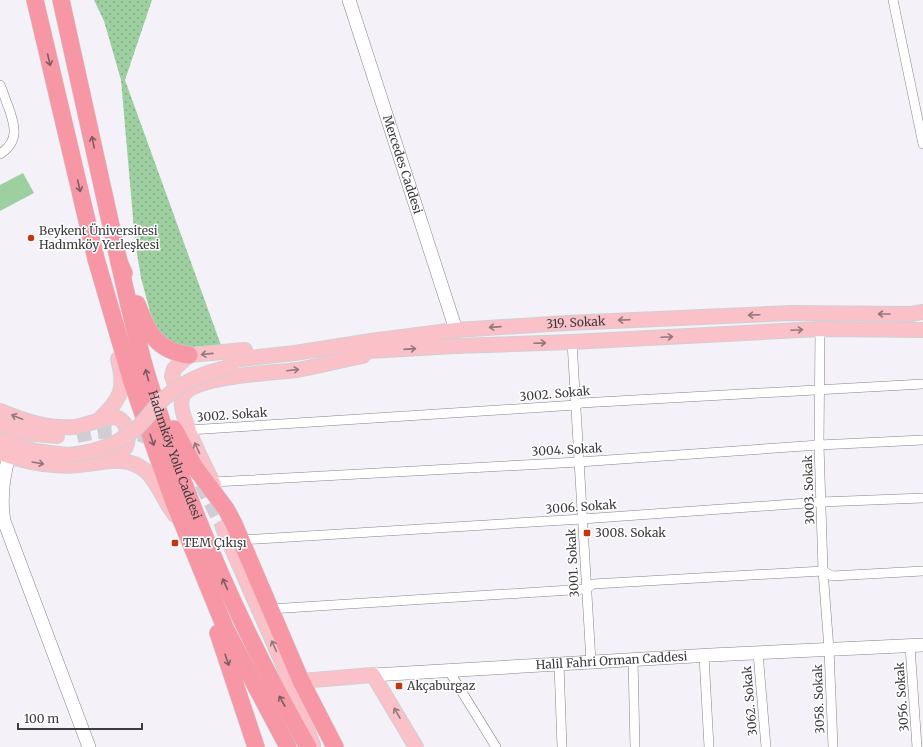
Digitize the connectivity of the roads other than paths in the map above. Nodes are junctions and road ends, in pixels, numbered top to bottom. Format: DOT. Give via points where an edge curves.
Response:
graph roads {
  1 [pos="35,0"];
  2 [pos="61,0"];
  3 [pos="349,0"];
  4 [pos="893,0"];
  5 [pos="0,84"];
  6 [pos="923,144"];
  7 [pos="0,154"];
  8 [pos="119,262"];
  9 [pos="104,283"];
  10 [pos="923,312"];
  11 [pos="820,329"];
  12 [pos="456,330"];
  13 [pos="923,330"];
  14 [pos="371,341"];
  15 [pos="572,342"];
  16 [pos="389,350"];
  17 [pos="189,355"];
  18 [pos="232,364"];
  19 [pos="923,384"];
  20 [pos="820,388"];
  21 [pos="186,391"];
  22 [pos="576,405"];
  23 [pos="0,411"];
  24 [pos="159,412"];
  25 [pos="0,423"];
  26 [pos="96,423"];
  27 [pos="189,430"];
  28 [pos="0,434"];
  29 [pos="77,436"];
  30 [pos="0,440"];
  31 [pos="923,440"];
  32 [pos="820,444"];
  33 [pos="67,452"];
  34 [pos="4,454"];
  35 [pos="107,461"];
  36 [pos="579,462"];
  37 [pos="213,482"];
  38 [pos="923,498"];
  39 [pos="821,502"];
  40 [pos="226,509"];
  41 [pos="582,519"];
  42 [pos="183,526"];
  43 [pos="223,528"];
  44 [pos="241,540"];
  45 [pos="823,571"];
  46 [pos="923,571"];
  47 [pos="207,582"];
  48 [pos="586,588"];
  49 [pos="270,609"];
  50 [pos="923,645"];
  51 [pos="910,646"];
  52 [pos="829,649"];
  53 [pos="758,653"];
  54 [pos="704,656"];
  55 [pos="633,660"];
  56 [pos="591,662"];
  57 [pos="559,664"];
  58 [pos="449,671"];
  59 [pos="373,675"];
  60 [pos="301,681"];
  61 [pos="89,747"];
  62 [pos="256,747"];
  63 [pos="288,747"];
  64 [pos="308,747"];
  65 [pos="314,747"];
  66 [pos="335,747"];
  67 [pos="416,747"];
  68 [pos="496,747"];
  69 [pos="562,747"];
  70 [pos="635,747"];
  71 [pos="709,747"];
  72 [pos="766,747"];
  73 [pos="833,747"];
  74 [pos="917,747"];
  1 -- 9 [label="highway, Hadımköy Yolu Caddesi, one-way" via="96,260"];
  8 -- 2 [label="highway, one-way"];
  3 -- 12 [label="street, Mercedes Caddesi"];
  4 -- 6 [label="street"];
  5 -- 7 [label="street" via="14,123 14,139"];
  8 -- 17 [label="highway" via="143,319 154,337 169,351"];
  24 -- 8 [label="highway, Hadımköy Yolu Caddesi, one-way" via="136,338"];
  9 -- 26 [label="main road" via="107,318 122,384 115,404"];
  9 -- 42 [label="highway, Hadımköy Yolu Caddesi, one-way" via="137,396"];
  10 -- 12 [label="main road, 319. Sokak, one-way" via="792,314"];
  11 -- 13 [label="main road, 319. Sokak"];
  15 -- 11 [label="main road, 319. Sokak, one-way"];
  11 -- 20 [label="street, 3003. Sokak"];
  12 -- 14 [label="main road, 319. Sokak"];
  14 -- 17 [label="main road, one-way" via="346,338"];
  14 -- 18 [label="main road, 319. Sokak"];
  16 -- 15 [label="main road, 319. Sokak, one-way"];
  15 -- 22 [label="street, 3001. Sokak"];
  16 -- 18 [label="main road, 319. Sokak"];
  21 -- 16 [label="main road, one-way" via="206,382 227,377 296,370"];
  17 -- 21 [label="main road" via="174,369 172,376 175,385"];
  18 -- 33 [label="main road" via="214,363 175,381 131,424 106,440"];
  19 -- 20 [label="street, 3002. Sokak"];
  20 -- 22 [label="street, 3002. Sokak"];
  20 -- 32 [label="street, 3003. Sokak"];
  21 -- 27 [label="main road" via="181,408"];
  22 -- 27 [label="street, 3002. Sokak"];
  22 -- 36 [label="street, 3001. Sokak"];
  26 -- 23 [label="main road, one-way" via="54,427"];
  24 -- 40 [label="highway" via="171,425 194,466"];
  64 -- 24 [label="highway, Hadımköy Yolu Caddesi, one-way" via="256,651 217,565"];
  25 -- 29 [label="main road" via="38,434"];
  26 -- 35 [label="main road" via="112,417 121,420 126,426 128,441 124,449"];
  37 -- 27 [label="main road, one-way"];
  28 -- 33 [label="main road"];
  30 -- 33 [label="main road" via="35,451"];
  31 -- 32 [label="street, 3004. Sokak"];
  32 -- 36 [label="street, 3004. Sokak"];
  32 -- 39 [label="street, 3003. Sokak"];
  34 -- 35 [label="main road, one-way" via="53,465 71,466"];
  34 -- 61 [label="street" via="1,482 2,516"];
  35 -- 42 [label="main road" via="124,460 146,471"];
  36 -- 37 [label="street, 3004. Sokak"];
  36 -- 41 [label="street, 3001. Sokak"];
  37 -- 40 [label="main road"];
  38 -- 39 [label="street, 3006. Sokak"];
  39 -- 41 [label="street, 3006. Sokak"];
  39 -- 45 [label="street, 3003. Sokak"];
  40 -- 44 [label="highway"];
  41 -- 44 [label="street, 3006. Sokak"];
  41 -- 48 [label="street, 3001. Sokak"];
  42 -- 47 [label="highway, Hadımköy Yolu Caddesi"];
  65 -- 43 [label="main road, one-way" via="285,669"];
  44 -- 49 [label="highway"];
  45 -- 46 [label="street" via="832,576"];
  45 -- 48 [label="street" via="593,584"];
  45 -- 52 [label="street, 3003. Sokak"];
  47 -- 62 [label="highway, one-way" via="218,632"];
  47 -- 63 [label="highway, Hadımköy Yolu Caddesi" via="226,630"];
  48 -- 49 [label="street"];
  48 -- 56 [label="street, 3001. Sokak"];
  49 -- 60 [label="highway"];
  50 -- 51 [label="street, Halil Fahri Orman Caddesi"];
  51 -- 52 [label="street, Halil Fahri Orman Caddesi"];
  51 -- 74 [label="street, 3056. Sokak"];
  52 -- 53 [label="street, Halil Fahri Orman Caddesi"];
  52 -- 73 [label="street, 3058. Sokak"];
  53 -- 54 [label="street, Halil Fahri Orman Caddesi"];
  53 -- 72 [label="street, 3062. Sokak"];
  54 -- 55 [label="street, Halil Fahri Orman Caddesi"];
  54 -- 71 [label="street"];
  55 -- 56 [label="street, Halil Fahri Orman Caddesi"];
  55 -- 70 [label="street"];
  56 -- 57 [label="street, Halil Fahri Orman Caddesi"];
  57 -- 58 [label="street, Halil Fahri Orman Caddesi"];
  57 -- 69 [label="street"];
  58 -- 59 [label="street, Halil Fahri Orman Caddesi"];
  58 -- 68 [label="street"];
  59 -- 60 [label="main road, Halil Fahri Orman Caddesi"];
  67 -- 59 [label="main road, one-way"];
  60 -- 66 [label="highway"];
}
